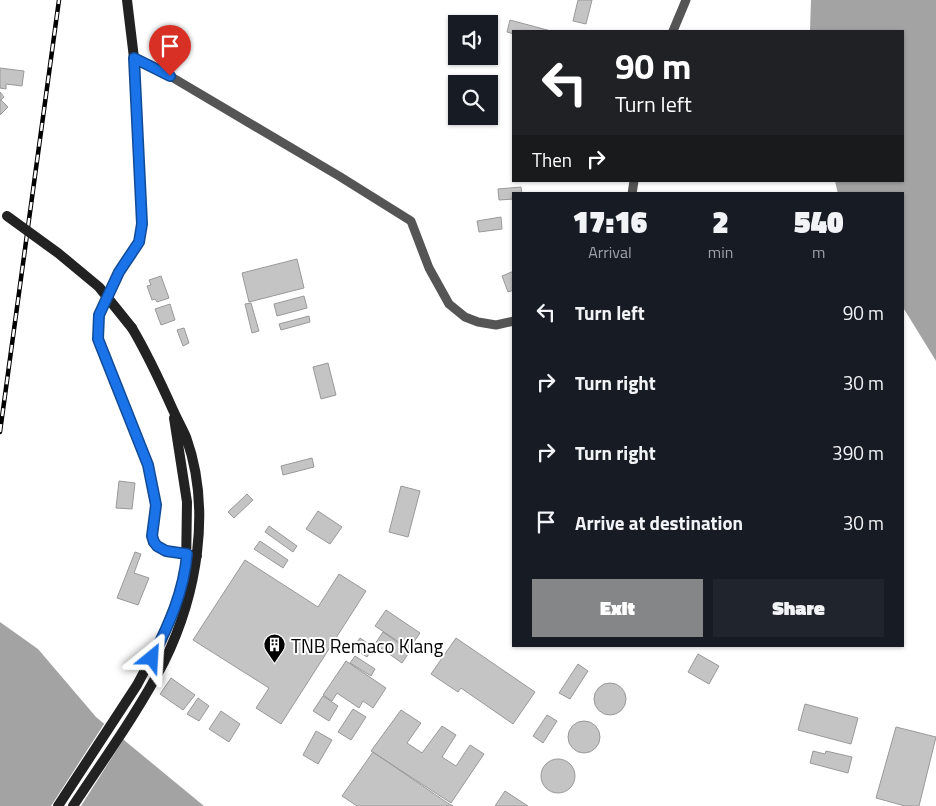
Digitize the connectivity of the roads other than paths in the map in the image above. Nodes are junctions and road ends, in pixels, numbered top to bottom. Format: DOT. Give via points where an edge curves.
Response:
graph roads {
  1 [pos="127,0"];
  2 [pos="686,0"];
  3 [pos="673,30"];
  4 [pos="134,58"];
  5 [pos="3,214"];
  6 [pos="512,321"];
  7 [pos="192,555"];
  8 [pos="58,806"];
  9 [pos="73,806"];
  1 -- 4 [label="main road"];
  2 -- 3 [label="street"];
  4 -- 6 [label="street" via="170,76 411,221 429,268 449,304 465,317 478,322 496,325"];
  4 -- 7 [label="main road" via="142,224 139,242 119,272 99,315 98,339 148,465 156,505 154,542 166,551"];
  5 -- 7 [label="main road, bridge" via="99,287 132,328 159,376 172,410"];
  7 -- 8 [label="main road" via="179,596 152,658"];
  7 -- 9 [label="main road" via="190,598 163,663"];
}
